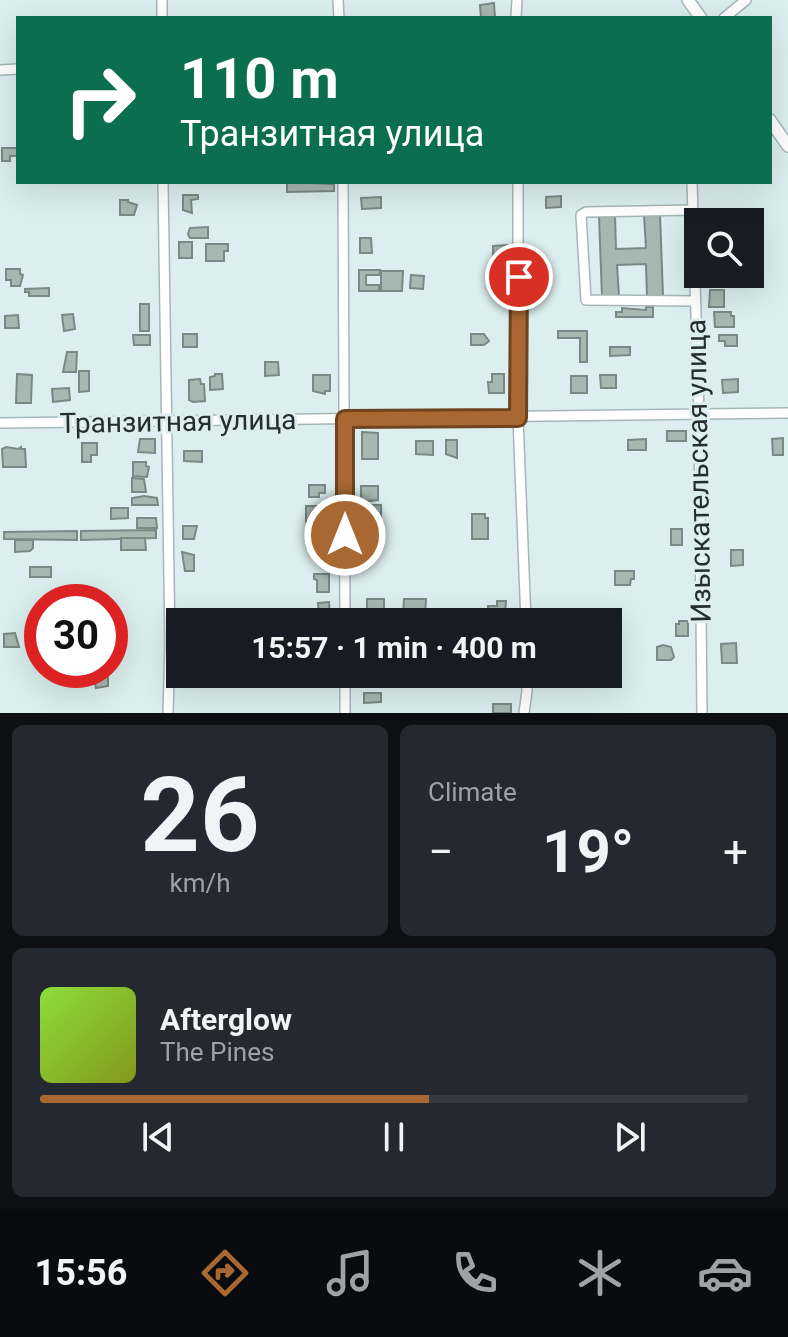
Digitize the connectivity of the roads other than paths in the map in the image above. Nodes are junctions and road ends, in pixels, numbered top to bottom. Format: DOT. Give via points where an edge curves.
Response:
graph roads {
  1 [pos="746,0"];
  2 [pos="726,16"];
  3 [pos="772,123"];
  4 [pos="788,146"];
  5 [pos="163,184"];
  6 [pos="343,184"];
  7 [pos="518,184"];
  8 [pos="692,184"];
  9 [pos="693,208"];
  10 [pos="684,210"];
  11 [pos="695,288"];
  12 [pos="695,301"];
  13 [pos="788,413"];
  14 [pos="699,414"];
  15 [pos="518,418"];
  16 [pos="345,419"];
  17 [pos="165,422"];
  18 [pos="0,423"];
  19 [pos="345,608"];
  20 [pos="525,608"];
  21 [pos="345,688"];
  22 [pos="527,688"];
  23 [pos="168,713"];
  24 [pos="345,713"];
  25 [pos="524,713"];
  26 [pos="702,713"];
  1 -- 2 [label="street"];
  3 -- 4 [label="main road"];
  5 -- 17 [label="street"];
  6 -- 16 [label="street"];
  7 -- 15 [label="street"];
  8 -- 9 [label="street, Изыскательская улица"];
  10 -- 12 [label="street" via="581,215 586,300"];
  11 -- 12 [label="street, Изыскательская улица"];
  12 -- 14 [label="street, Изыскательская улица"];
  13 -- 14 [label="street, Транзитная улица"];
  14 -- 15 [label="street, Транзитная улица"];
  14 -- 26 [label="street, Изыскательская улица"];
  15 -- 16 [label="street, Транзитная улица"];
  15 -- 20 [label="street"];
  16 -- 17 [label="street, Транзитная улица"];
  16 -- 19 [label="street"];
  17 -- 18 [label="street, Транзитная улица"];
  17 -- 23 [label="street"];
  21 -- 24 [label="street"];
  22 -- 25 [label="street"];
}
